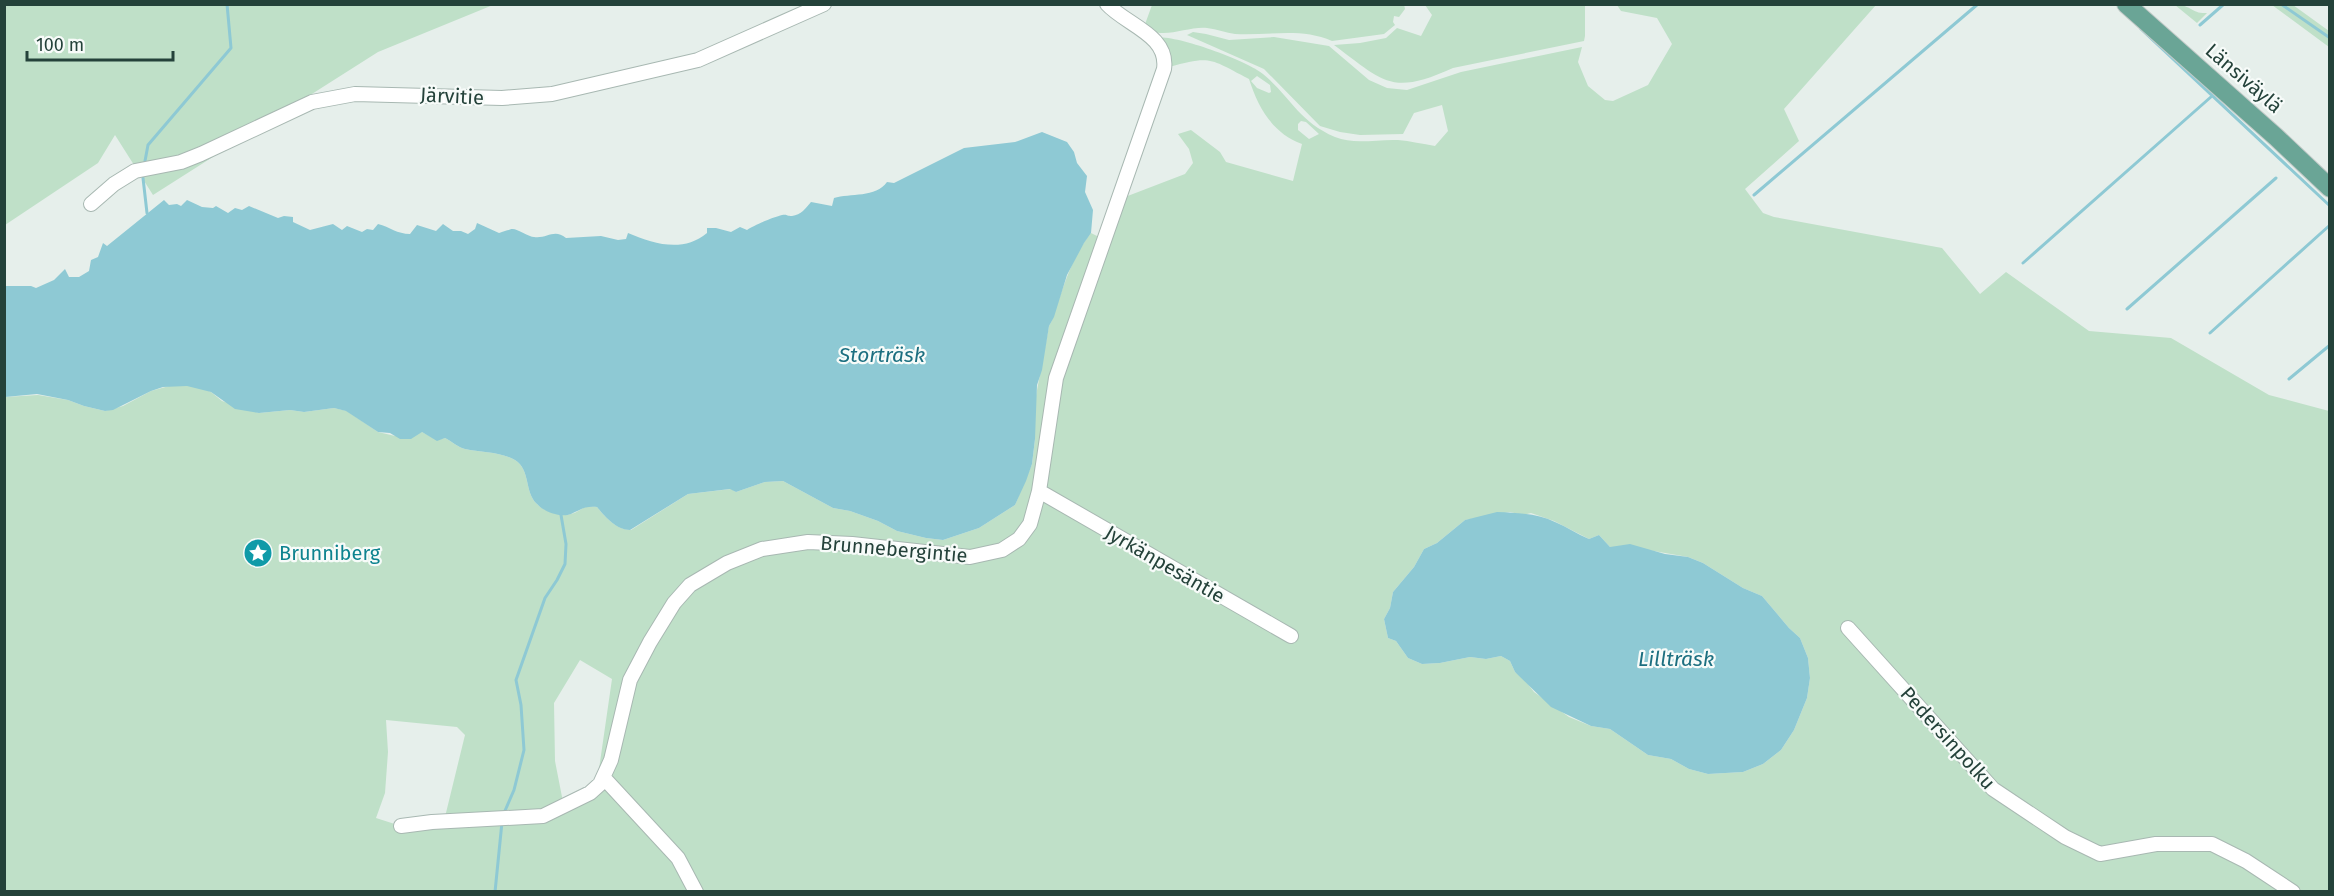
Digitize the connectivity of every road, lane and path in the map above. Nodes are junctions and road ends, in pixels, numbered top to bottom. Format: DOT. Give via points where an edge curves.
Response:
graph roads {
  1 [pos="824,4"];
  2 [pos="1107,4"];
  3 [pos="2126,4"];
  4 [pos="2330,188"];
  5 [pos="92,204"];
  6 [pos="1040,491"];
  7 [pos="1848,628"];
  8 [pos="1291,636"];
  9 [pos="604,778"];
  10 [pos="401,826"];
  11 [pos="696,891"];
  12 [pos="2293,891"];
  1 -- 5 [label="street, Järvitie" via="698,60 552,94 502,98 355,94 312,102 181,162 135,171"];
  2 -- 6 [label="street, Brunnebergintie" via="1150,36 1163,54 1164,69 1056,378"];
  3 -- 4 [label="main road, Länsiväylä"];
  6 -- 8 [label="street, Jyrkänpesäntie"];
  6 -- 9 [label="street, Brunnebergintie" via="1025,532 1010,546 993,553 963,556 852,544 800,543 762,549 695,580 674,603 630,680"];
  7 -- 12 [label="street, Pedersinpolku" via="1993,789 2065,837 2100,854 2156,844 2212,844"];
  9 -- 10 [label="street, Brunnebergintie" via="582,799 543,816"];
  9 -- 11 [label="street" via="678,858"];
}
